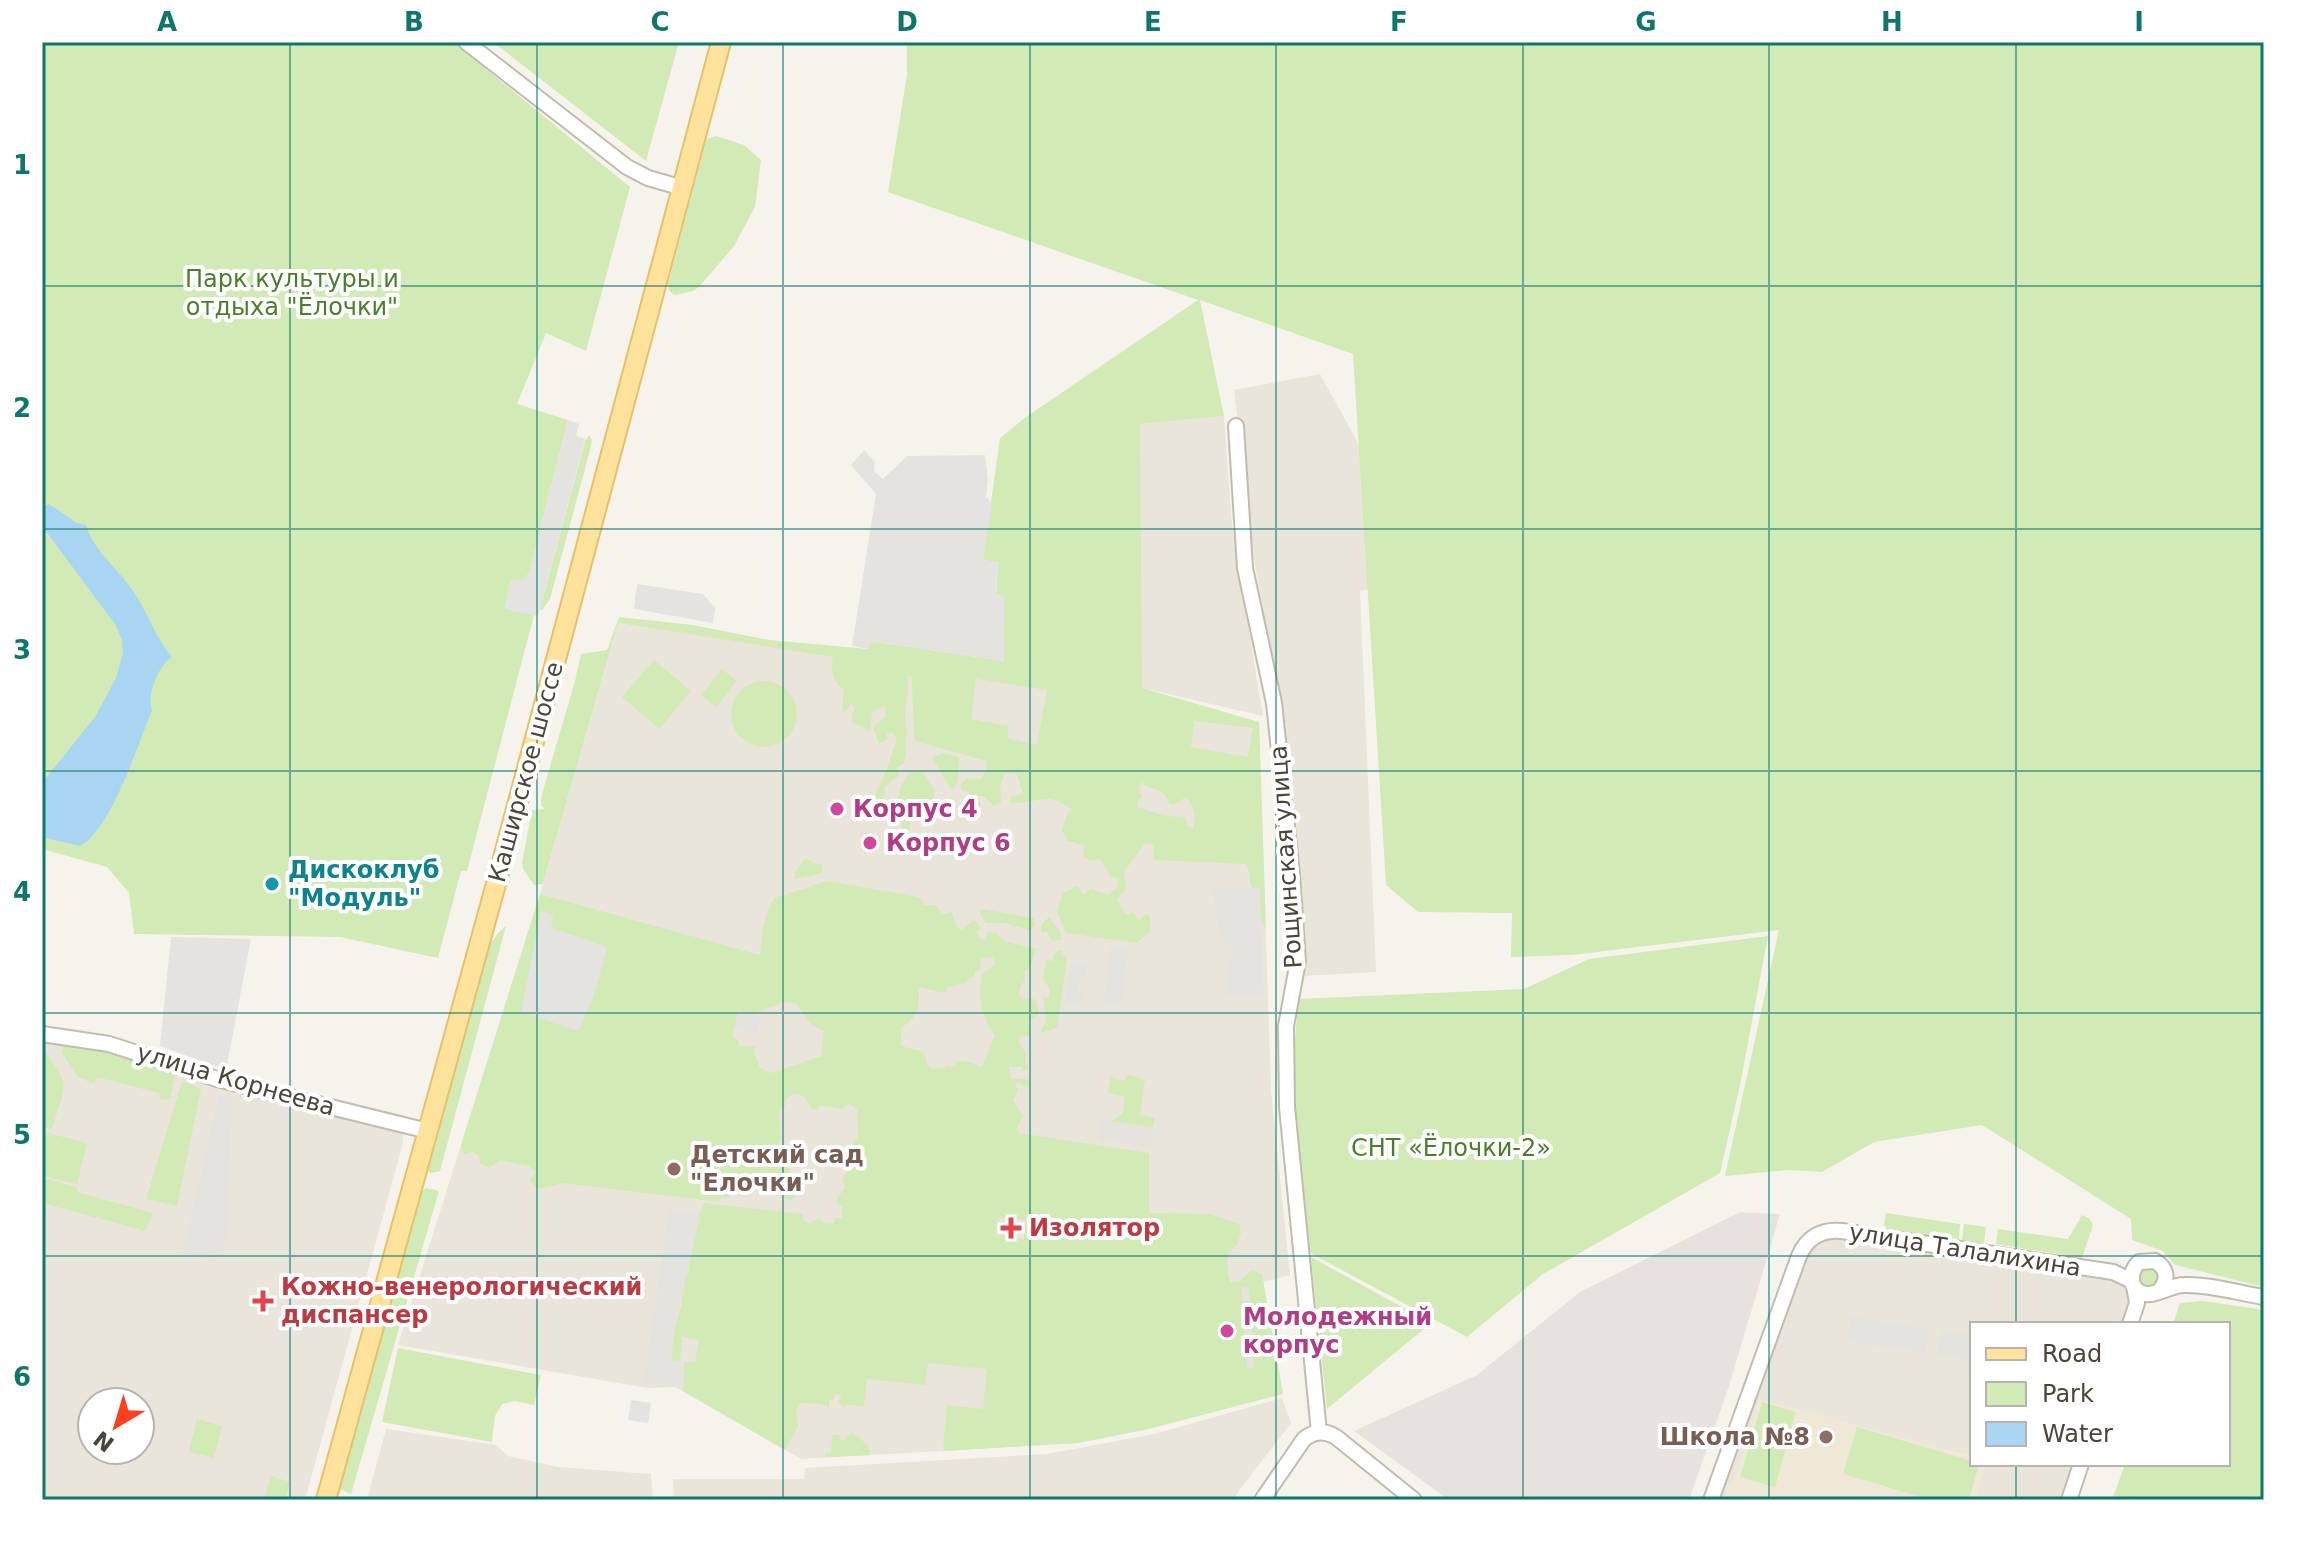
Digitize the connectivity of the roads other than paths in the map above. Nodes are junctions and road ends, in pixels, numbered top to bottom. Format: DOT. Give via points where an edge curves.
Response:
graph roads {
  1 [pos="466,42"];
  2 [pos="709,42"];
  3 [pos="721,42"];
  4 [pos="677,187"];
  5 [pos="1236,426"];
  6 [pos="42,1034"];
  7 [pos="423,1130"];
  8 [pos="2164,1268"];
  9 [pos="2133,1278"];
  10 [pos="2186,1285"];
  11 [pos="2156,1292"];
  12 [pos="2264,1297"];
  13 [pos="2137,1303"];
  14 [pos="2131,1322"];
  15 [pos="1319,1432"];
  16 [pos="2080,1466"];
  17 [pos="315,1500"];
  18 [pos="326,1500"];
  19 [pos="1262,1500"];
  20 [pos="1414,1500"];
  21 [pos="1711,1500"];
  22 [pos="2069,1500"];
  1 -- 4 [label="street" via="627,167"];
  2 -- 4 [label="main road, Каширское шоссе"];
  3 -- 4 [label="main road, Каширское шоссе"];
  4 -- 7 [label="main road, Каширское шоссе"];
  5 -- 15 [label="street, Рощинская улица" via="1245,568 1274,703 1292,874 1298,961 1286,1026 1287,1107"];
  6 -- 7 [label="street, улица Корнеева" via="121,1047 217,1079"];
  7 -- 17 [label="main road, Каширское шоссе"];
  7 -- 18 [label="main road, Каширское шоссе"];
  8 -- 9 [label="street" via="2144,1260"];
  8 -- 10 [label="street"];
  8 -- 11 [label="street" via="2166,1280"];
  9 -- 11 [label="street" via="2141,1293"];
  9 -- 13 [label="street"];
  9 -- 21 [label="street, улица Талалихина" via="1842,1231 1817,1234 1799,1256"];
  10 -- 11 [label="street"];
  10 -- 12 [label="street"];
  11 -- 13 [label="street"];
  13 -- 14 [label="street"];
  15 -- 19 [label="street" via="1301,1442"];
  15 -- 20 [label="street" via="1336,1437"];
  16 -- 22 [label="street"];
}
